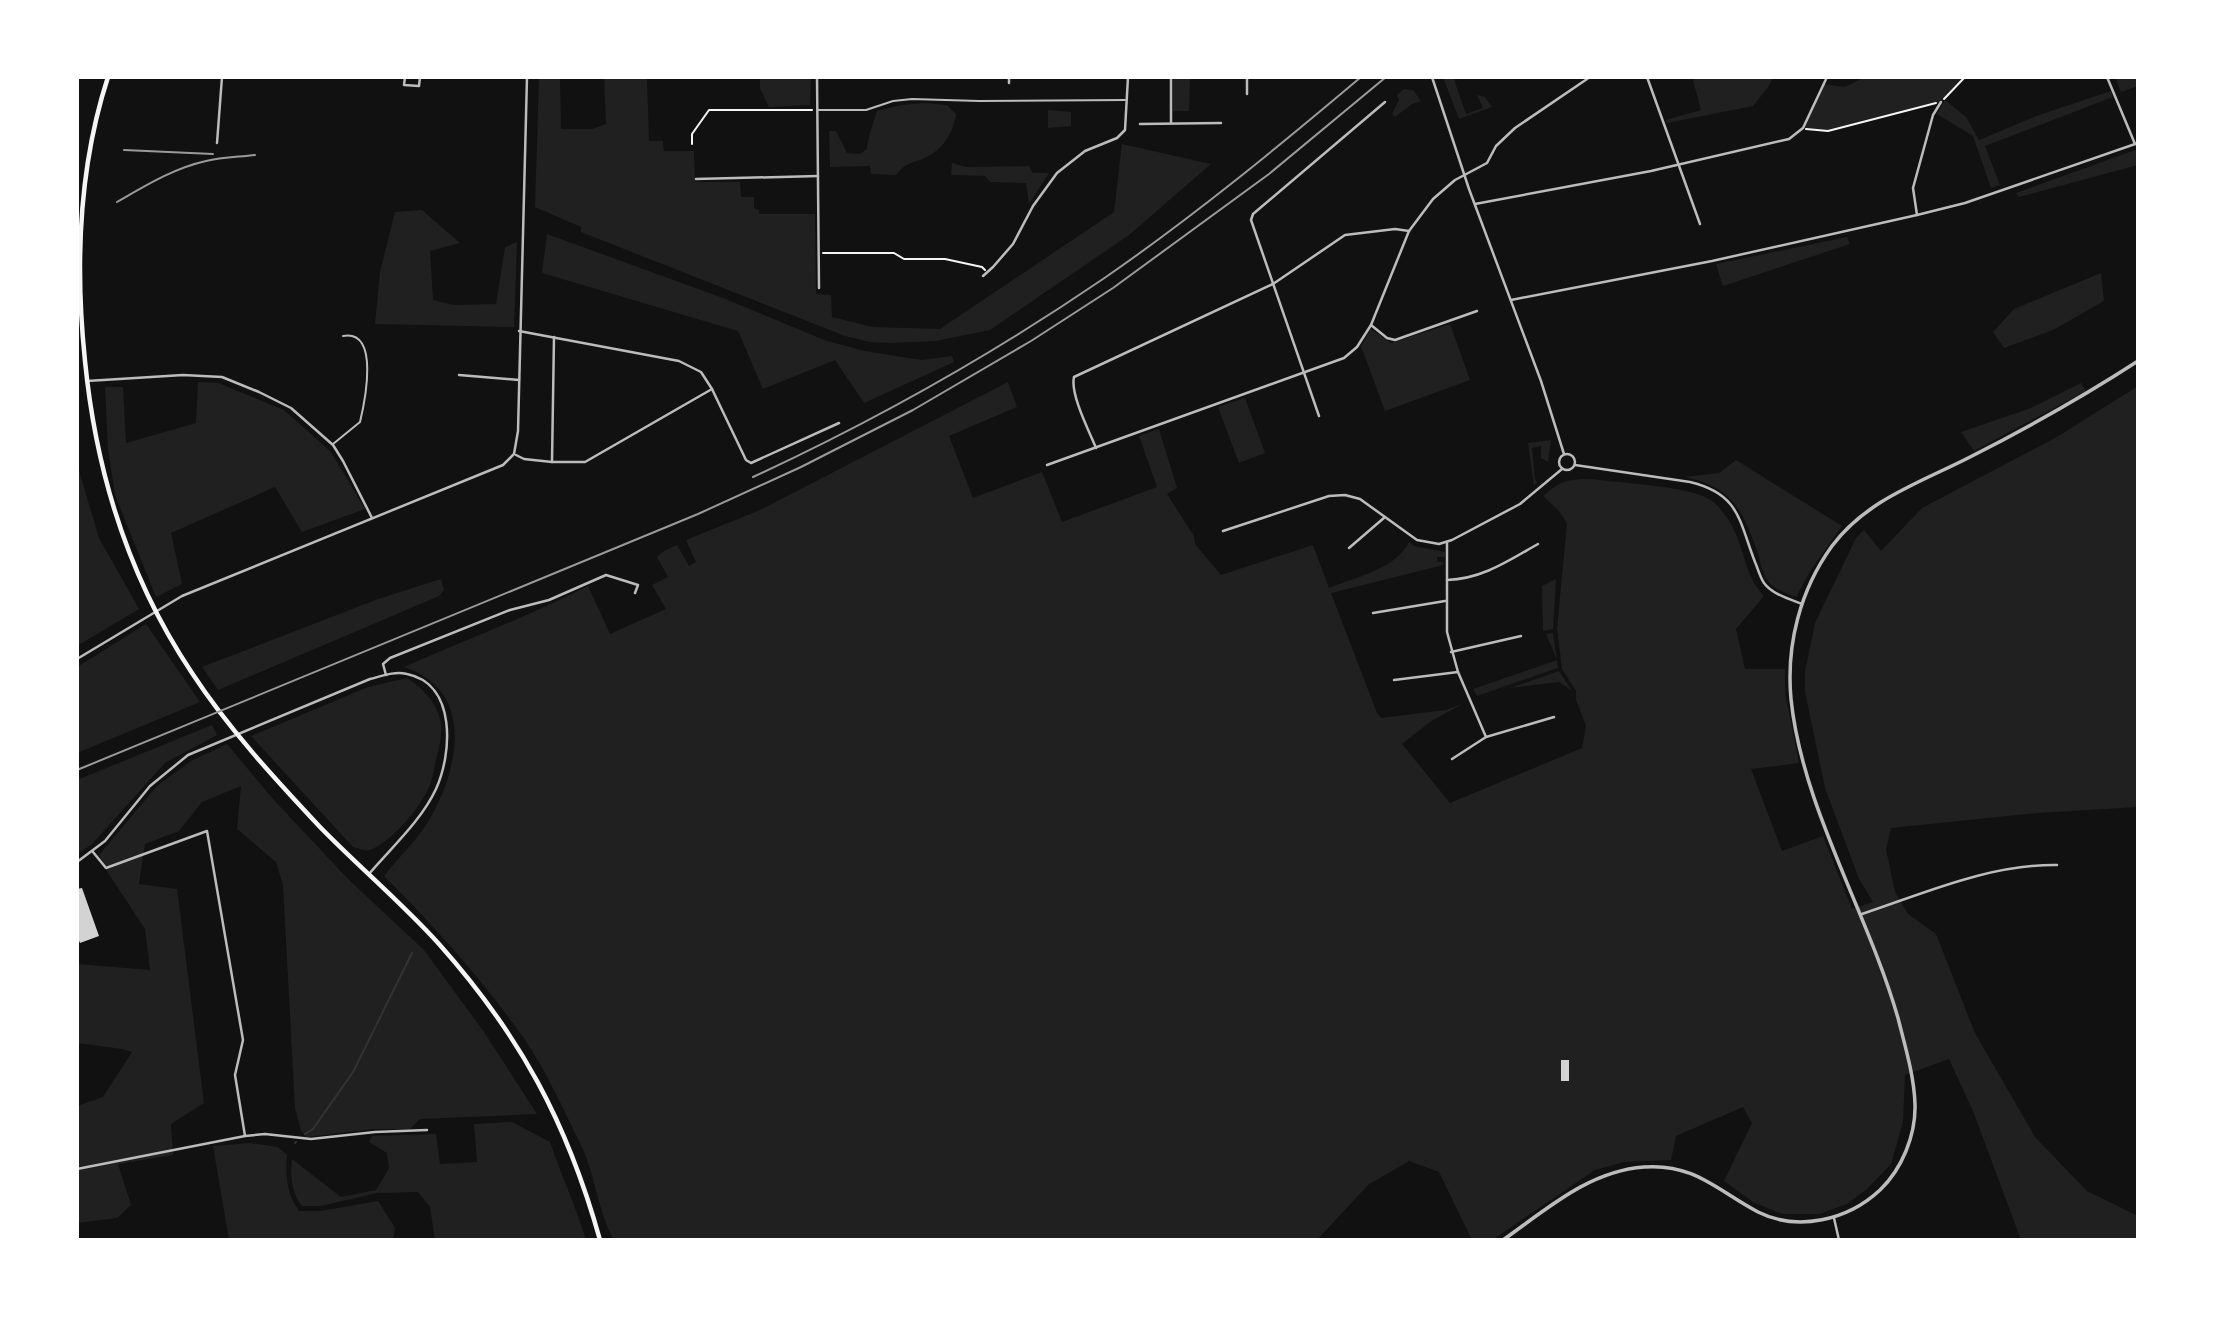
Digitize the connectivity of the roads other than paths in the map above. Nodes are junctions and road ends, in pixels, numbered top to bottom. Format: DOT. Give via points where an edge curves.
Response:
graph roads {
  1 [pos="108,77"];
  2 [pos="222,77"];
  3 [pos="405,77"];
  4 [pos="420,77"];
  5 [pos="527,77"];
  6 [pos="817,77"];
  7 [pos="1009,77"];
  8 [pos="1128,77"];
  9 [pos="1171,77"];
  10 [pos="1247,77"];
  11 [pos="1432,77"];
  12 [pos="1590,77"];
  13 [pos="1647,77"];
  14 [pos="1826,77"];
  15 [pos="2107,77"];
  16 [pos="1009,83"];
  17 [pos="1247,94"];
  18 [pos="1127,100"];
  19 [pos="1385,102"];
  20 [pos="1941,102"];
  21 [pos="817,110"];
  22 [pos="1171,123"];
  23 [pos="1221,123"];
  24 [pos="1140,124"];
  25 [pos="2136,143"];
  26 [pos="217,144"];
  27 [pos="1679,164"];
  28 [pos="1465,175"];
  29 [pos="818,177"];
  30 [pos="696,179"];
  31 [pos="1475,204"];
  32 [pos="1917,215"];
  33 [pos="1700,224"];
  34 [pos="1409,231"];
  35 [pos="983,276"];
  36 [pos="1273,284"];
  37 [pos="819,288"];
  38 [pos="1511,300"];
  39 [pos="1477,311"];
  40 [pos="1371,325"];
  41 [pos="519,331"];
  42 [pos="343,336"];
  43 [pos="554,337"];
  44 [pos="2138,362"];
  45 [pos="1304,373"];
  46 [pos="458,375"];
  47 [pos="519,380"];
  48 [pos="87,381"];
  49 [pos="712,389"];
  50 [pos="1319,416"];
  51 [pos="839,423"];
  52 [pos="332,445"];
  53 [pos="1096,448"];
  54 [pos="514,454"];
  55 [pos="1564,454"];
  56 [pos="552,462"];
  57 [pos="1047,465"];
  58 [pos="1575,466"];
  59 [pos="1562,469"];
  60 [pos="1385,517"];
  61 [pos="372,518"];
  62 [pos="1223,531"];
  63 [pos="1447,542"];
  64 [pos="1538,544"];
  65 [pos="1349,548"];
  66 [pos="1447,580"];
  67 [pos="635,593"];
  68 [pos="1445,601"];
  69 [pos="1802,604"];
  70 [pos="1373,613"];
  71 [pos="1521,636"];
  72 [pos="1451,652"];
  73 [pos="77,659"];
  74 [pos="1458,672"];
  75 [pos="386,675"];
  76 [pos="1394,680"];
  77 [pos="1555,718"];
  78 [pos="1486,737"];
  79 [pos="1452,759"];
  80 [pos="93,852"];
  81 [pos="77,862"];
  82 [pos="2057,865"];
  83 [pos="369,874"];
  84 [pos="1862,914"];
  85 [pos="427,1130"];
  86 [pos="245,1136"];
  87 [pos="77,1169"];
  88 [pos="1834,1218"];
  89 [pos="600,1240"];
  90 [pos="1503,1240"];
  91 [pos="1839,1240"];
  1 -- 48 [label="main road" via="85,165 80,222"];
  2 -- 26 [label="street"];
  3 -- 4 [label="street" via="404,85 419,86"];
  5 -- 41 [label="street"];
  6 -- 21 [label="street"];
  7 -- 16 [label="street"];
  8 -- 18 [label="street"];
  9 -- 22 [label="street"];
  10 -- 17 [label="street"];
  11 -- 28 [label="street"];
  12 -- 28 [label="street" via="1514,128 1496,146 1488,163"];
  13 -- 27 [label="street"];
  14 -- 27 [label="street" via="1803,128 1789,139"];
  15 -- 25 [label="street"];
  18 -- 21 [label="lane" via="912,99 866,110"];
  18 -- 35 [label="street" via="1125,130 1085,151 1057,173 1013,244"];
  19 -- 36 [label="street" via="1254,214 1251,225"];
  20 -- 32 [label="street" via="1913,188"];
  21 -- 29 [label="street"];
  22 -- 23 [label="street"];
  22 -- 24 [label="street"];
  25 -- 32 [label="street" via="1965,203"];
  27 -- 31 [label="street"];
  27 -- 33 [label="street"];
  28 -- 31 [label="street"];
  28 -- 34 [label="street" via="1433,199"];
  29 -- 30 [label="street"];
  29 -- 37 [label="street"];
  31 -- 38 [label="street"];
  32 -- 38 [label="street"];
  34 -- 36 [label="street" via="1345,234"];
  34 -- 40 [label="street"];
  36 -- 45 [label="street"];
  36 -- 53 [label="street" via="1074,377 1077,401"];
  38 -- 55 [label="street"];
  39 -- 40 [label="street" via="1395,340"];
  40 -- 45 [label="street" via="1344,358"];
  41 -- 43 [label="street"];
  41 -- 47 [label="street"];
  42 -- 52 [label="lane" via="361,340 367,353 366,380 360,422"];
  43 -- 49 [label="street" via="680,361 701,372"];
  43 -- 56 [label="street"];
  44 -- 69 [label="street" via="1860,516 1828,553"];
  45 -- 50 [label="street"];
  45 -- 53 [label="street"];
  46 -- 47 [label="street"];
  47 -- 54 [label="street"];
  48 -- 52 [label="street" via="222,377 291,408"];
  48 -- 83 [label="main road" via="115,517 146,595 192,675 263,763"];
  49 -- 51 [label="street" via="751,463"];
  49 -- 56 [label="street" via="592,459"];
  52 -- 61 [label="street"];
  53 -- 57 [label="street"];
  54 -- 56 [label="street"];
  54 -- 61 [label="street" via="503,465"];
  55 -- 58 [label="street" via="1573,456"];
  55 -- 59 [label="street" via="1559,460"];
  58 -- 59 [label="street"];
  58 -- 69 [label="street" via="1690,482 1718,493 1743,523 1763,582 1773,592"];
  59 -- 63 [label="street" via="1520,504"];
  60 -- 62 [label="street" via="1360,499 1329,496"];
  60 -- 63 [label="street" via="1417,540"];
  60 -- 65 [label="street"];
  61 -- 73 [label="street" via="182,596"];
  63 -- 66 [label="street"];
  64 -- 66 [label="street" via="1492,571"];
  66 -- 68 [label="street"];
  67 -- 75 [label="street" via="638,586 606,575 390,658 383,664"];
  68 -- 70 [label="street"];
  68 -- 72 [label="street"];
  69 -- 84 [label="street" via="1791,649 1791,700 1810,781"];
  71 -- 72 [label="street"];
  72 -- 74 [label="street"];
  74 -- 76 [label="street"];
  74 -- 78 [label="street"];
  75 -- 80 [label="street" via="188,755 150,786"];
  75 -- 83 [label="street" via="408,674 437,693 448,728 447,750 436,790"];
  77 -- 78 [label="street"];
  78 -- 79 [label="street"];
  80 -- 81 [label="street"];
  80 -- 86 [label="street" via="106,868 207,831 243,1040 235,1075"];
  82 -- 84 [label="street" via="2032,864 1968,878"];
  83 -- 89 [label="main road" via="437,942 509,1032 540,1082 571,1150"];
  84 -- 88 [label="street" via="1906,1048 1914,1126 1889,1180 1860,1206"];
  85 -- 86 [label="street" via="312,1139"];
  86 -- 87 [label="street"];
  88 -- 90 [label="street" via="1781,1220 1691,1172 1645,1167 1599,1177"];
  88 -- 91 [label="street"];
}
